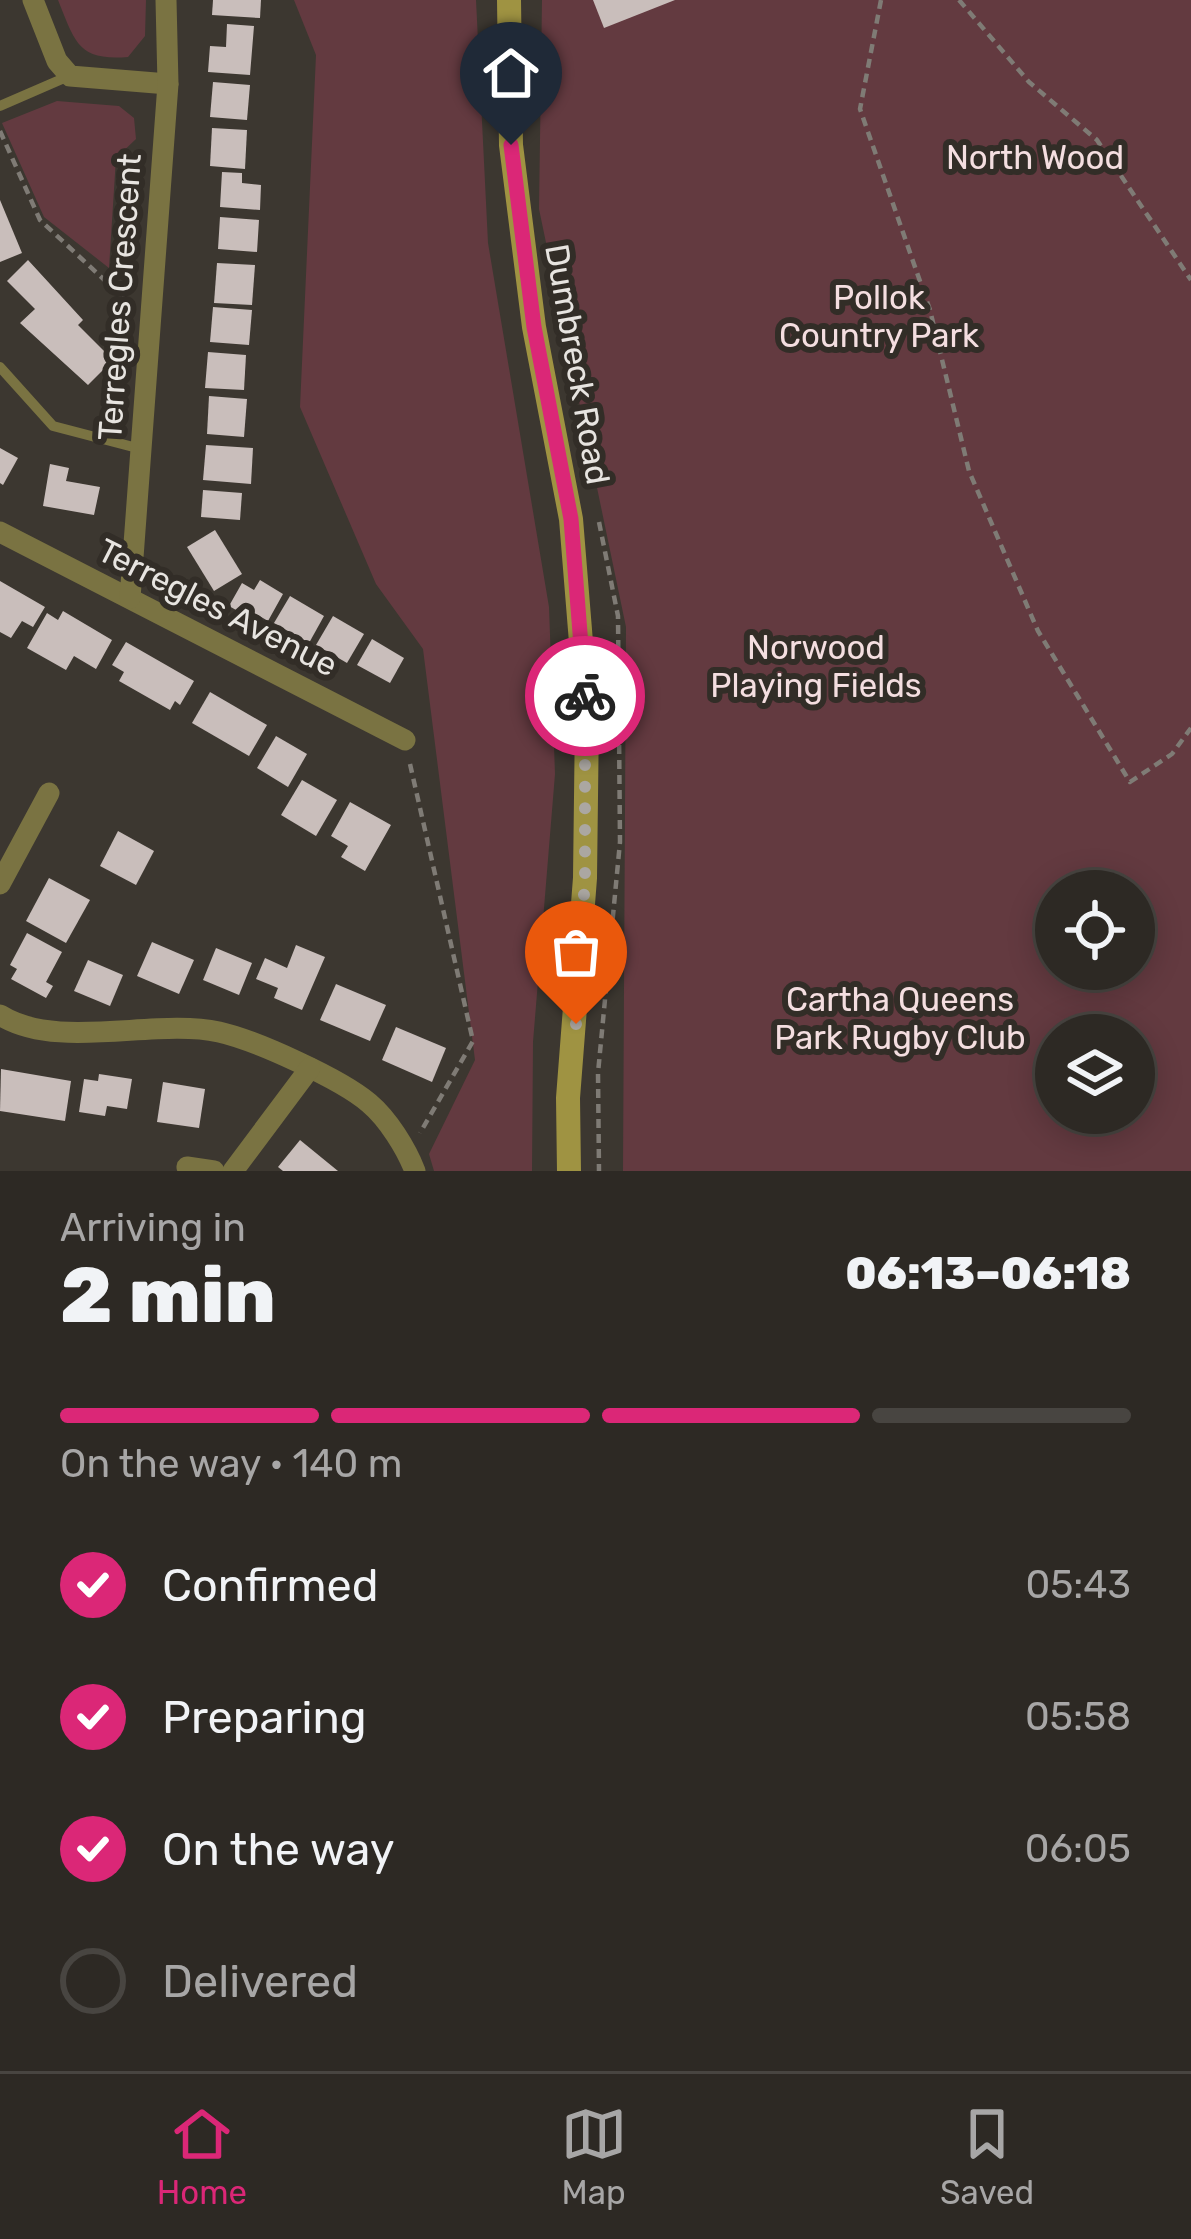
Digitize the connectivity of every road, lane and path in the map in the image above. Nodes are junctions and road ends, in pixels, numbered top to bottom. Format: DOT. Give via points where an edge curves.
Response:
graph roads {
  1 [pos="33,0"];
  2 [pos="166,0"];
  3 [pos="509,0"];
  4 [pos="880,0"];
  5 [pos="959,0"];
  6 [pos="70,76"];
  7 [pos="168,84"];
  8 [pos="0,106"];
  9 [pos="0,131"];
  10 [pos="1191,280"];
  11 [pos="150,322"];
  12 [pos="0,367"];
  13 [pos="141,449"];
  14 [pos="0,532"];
  15 [pos="130,598"];
  16 [pos="1191,728"];
  17 [pos="405,740"];
  18 [pos="49,793"];
  19 [pos="0,884"];
  20 [pos="0,1015"];
  21 [pos="310,1068"];
  22 [pos="412,1162"];
  23 [pos="187,1167"];
  24 [pos="214,1171"];
  25 [pos="233,1171"];
  26 [pos="569,1171"];
  1 -- 6 [label="street"];
  2 -- 7 [label="street, Terregles Crescent"];
  3 -- 26 [label="main road, Dumbreck Road" via="511,145 534,327 571,519 587,716"];
  4 -- 16 [label="path" via="860,109 930,310 977,491 1038,631 1130,782 1172,754"];
  5 -- 10 [label="path" via="1029,82 1097,140"];
  6 -- 7 [label="street"];
  6 -- 8 [label="lane"];
  7 -- 11 [label="street, Terregles Crescent"];
  9 -- 11 [label="path" via="40,220"];
  11 -- 13 [label="street, Terregles Crescent"];
  12 -- 13 [label="lane" via="53,426"];
  13 -- 15 [label="street, Terregles Crescent"];
  14 -- 15 [label="street, Terregles Avenue"];
  15 -- 17 [label="street, Terregles Avenue"];
  17 -- 22 [label="path" via="473,1041"];
  18 -- 19 [label="street"];
  20 -- 21 [label="street" via="43,1029 218,1031"];
  21 -- 22 [label="street" via="369,1103"];
  21 -- 25 [label="street"];
  23 -- 24 [label="street"];
}
